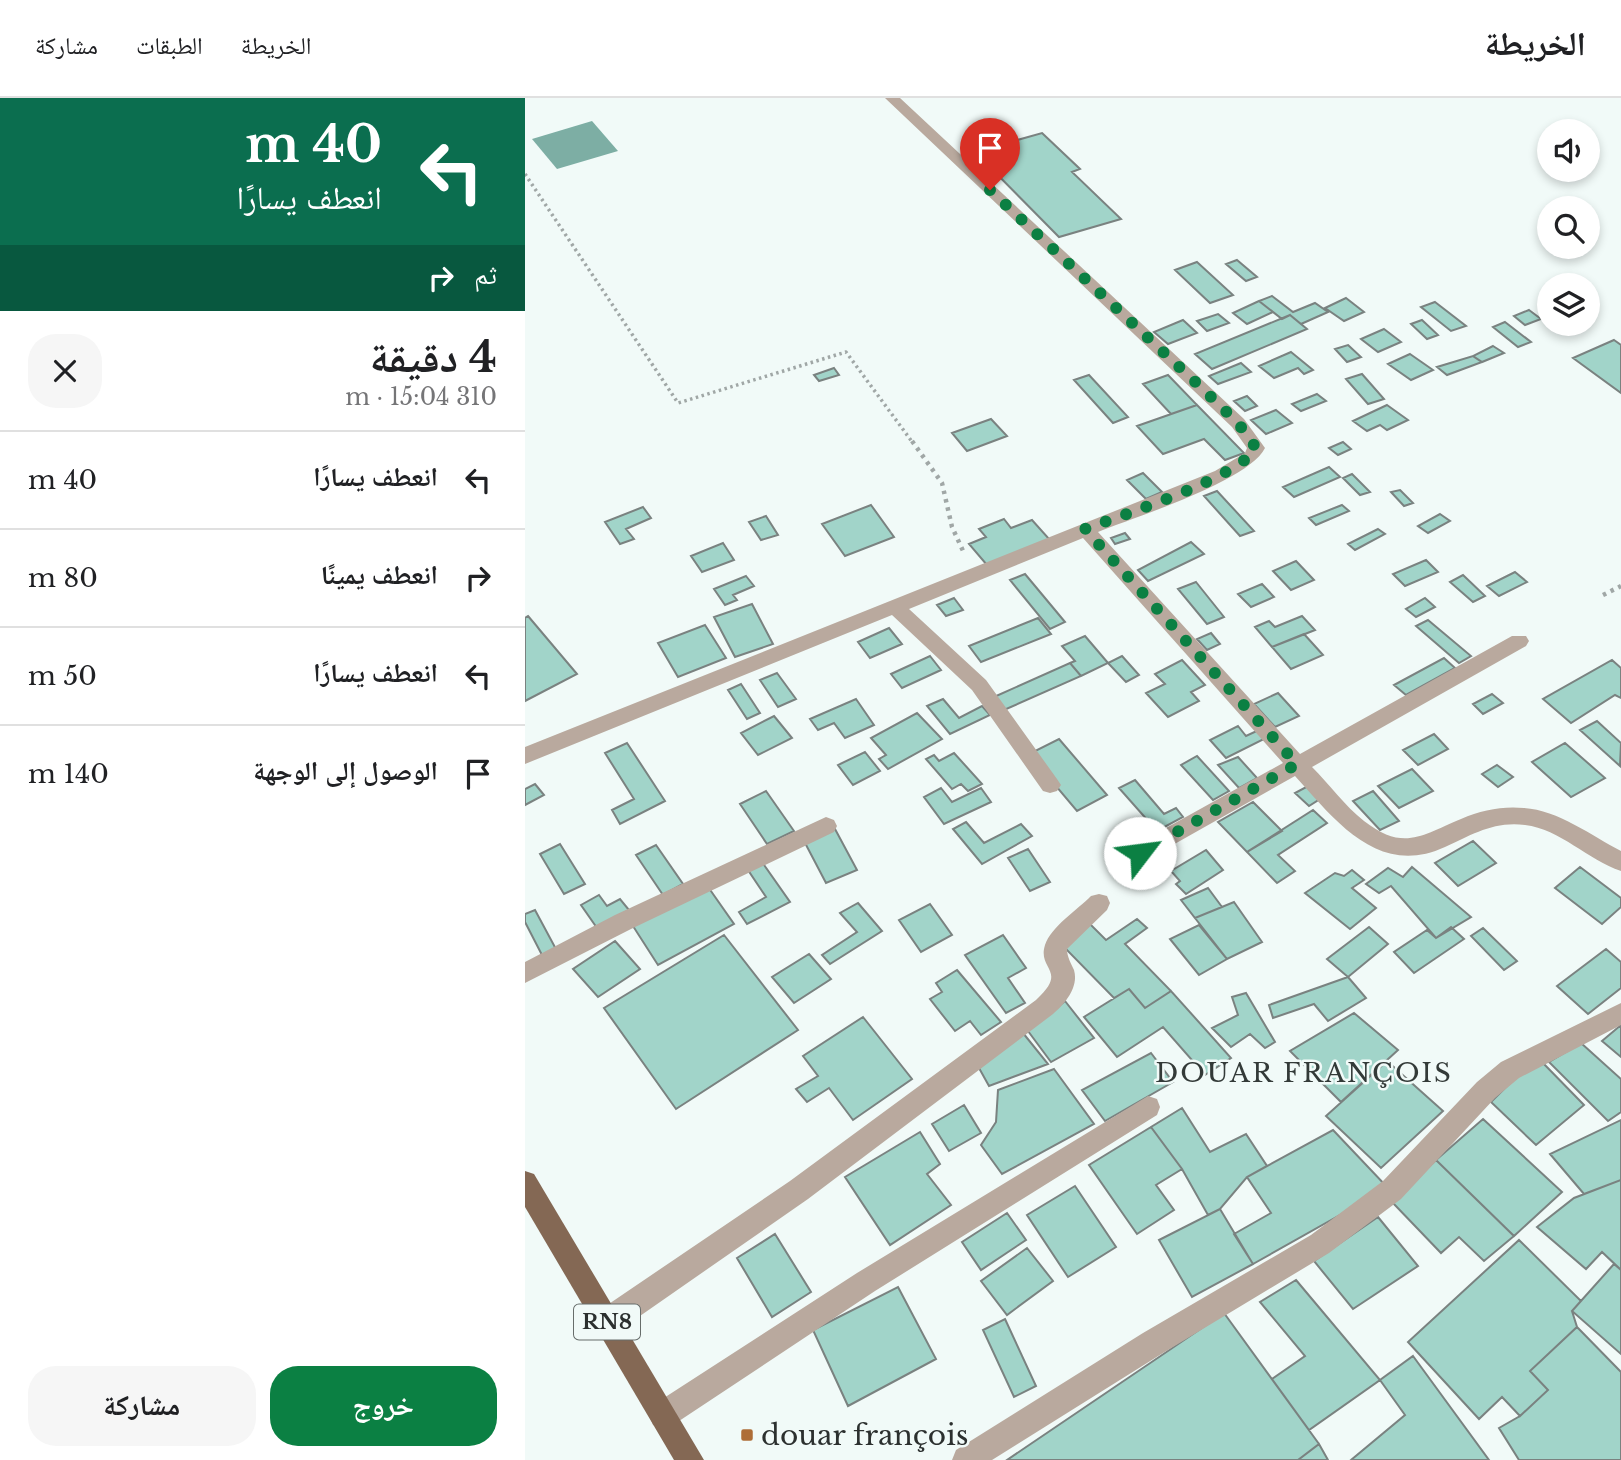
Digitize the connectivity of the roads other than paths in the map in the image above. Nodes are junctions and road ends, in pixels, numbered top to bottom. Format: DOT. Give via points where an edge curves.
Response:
graph roads {
  1 [pos="892,98"];
  2 [pos="1085,529"];
  3 [pos="895,607"];
  4 [pos="1519,640"];
  5 [pos="525,756"];
  6 [pos="1297,764"];
  7 [pos="1051,785"];
  8 [pos="826,826"];
  9 [pos="1140,853"];
  10 [pos="1621,862"];
  11 [pos="1099,903"];
  12 [pos="525,973"];
  13 [pos="1621,1013"];
  14 [pos="1148,1107"];
  15 [pos="525,1183"];
  16 [pos="607,1322"];
  17 [pos="663,1415"];
  18 [pos="690,1460"];
  19 [pos="966,1460"];
  1 -- 2 [label="street" via="1206,392 1256,448 1252,456 1221,475"];
  2 -- 3 [label="street"];
  2 -- 6 [label="street"];
  3 -- 5 [label="street"];
  3 -- 7 [label="street" via="979,685"];
  4 -- 6 [label="street"];
  6 -- 9 [label="street"];
  6 -- 10 [label="street" via="1355,826 1384,844 1417,847 1490,817 1526,816 1554,825"];
  8 -- 12 [label="street"];
  11 -- 16 [label="street" via="1057,944 1055,953 1065,982 1024,1024 799,1190"];
  13 -- 19 [label="street" via="1510,1070 1392,1190 1320,1244"];
  14 -- 17 [label="street"];
  15 -- 16 [label="main road, RN8"];
  16 -- 17 [label="main road, RN8"];
  17 -- 18 [label="main road, RN8"];
}
